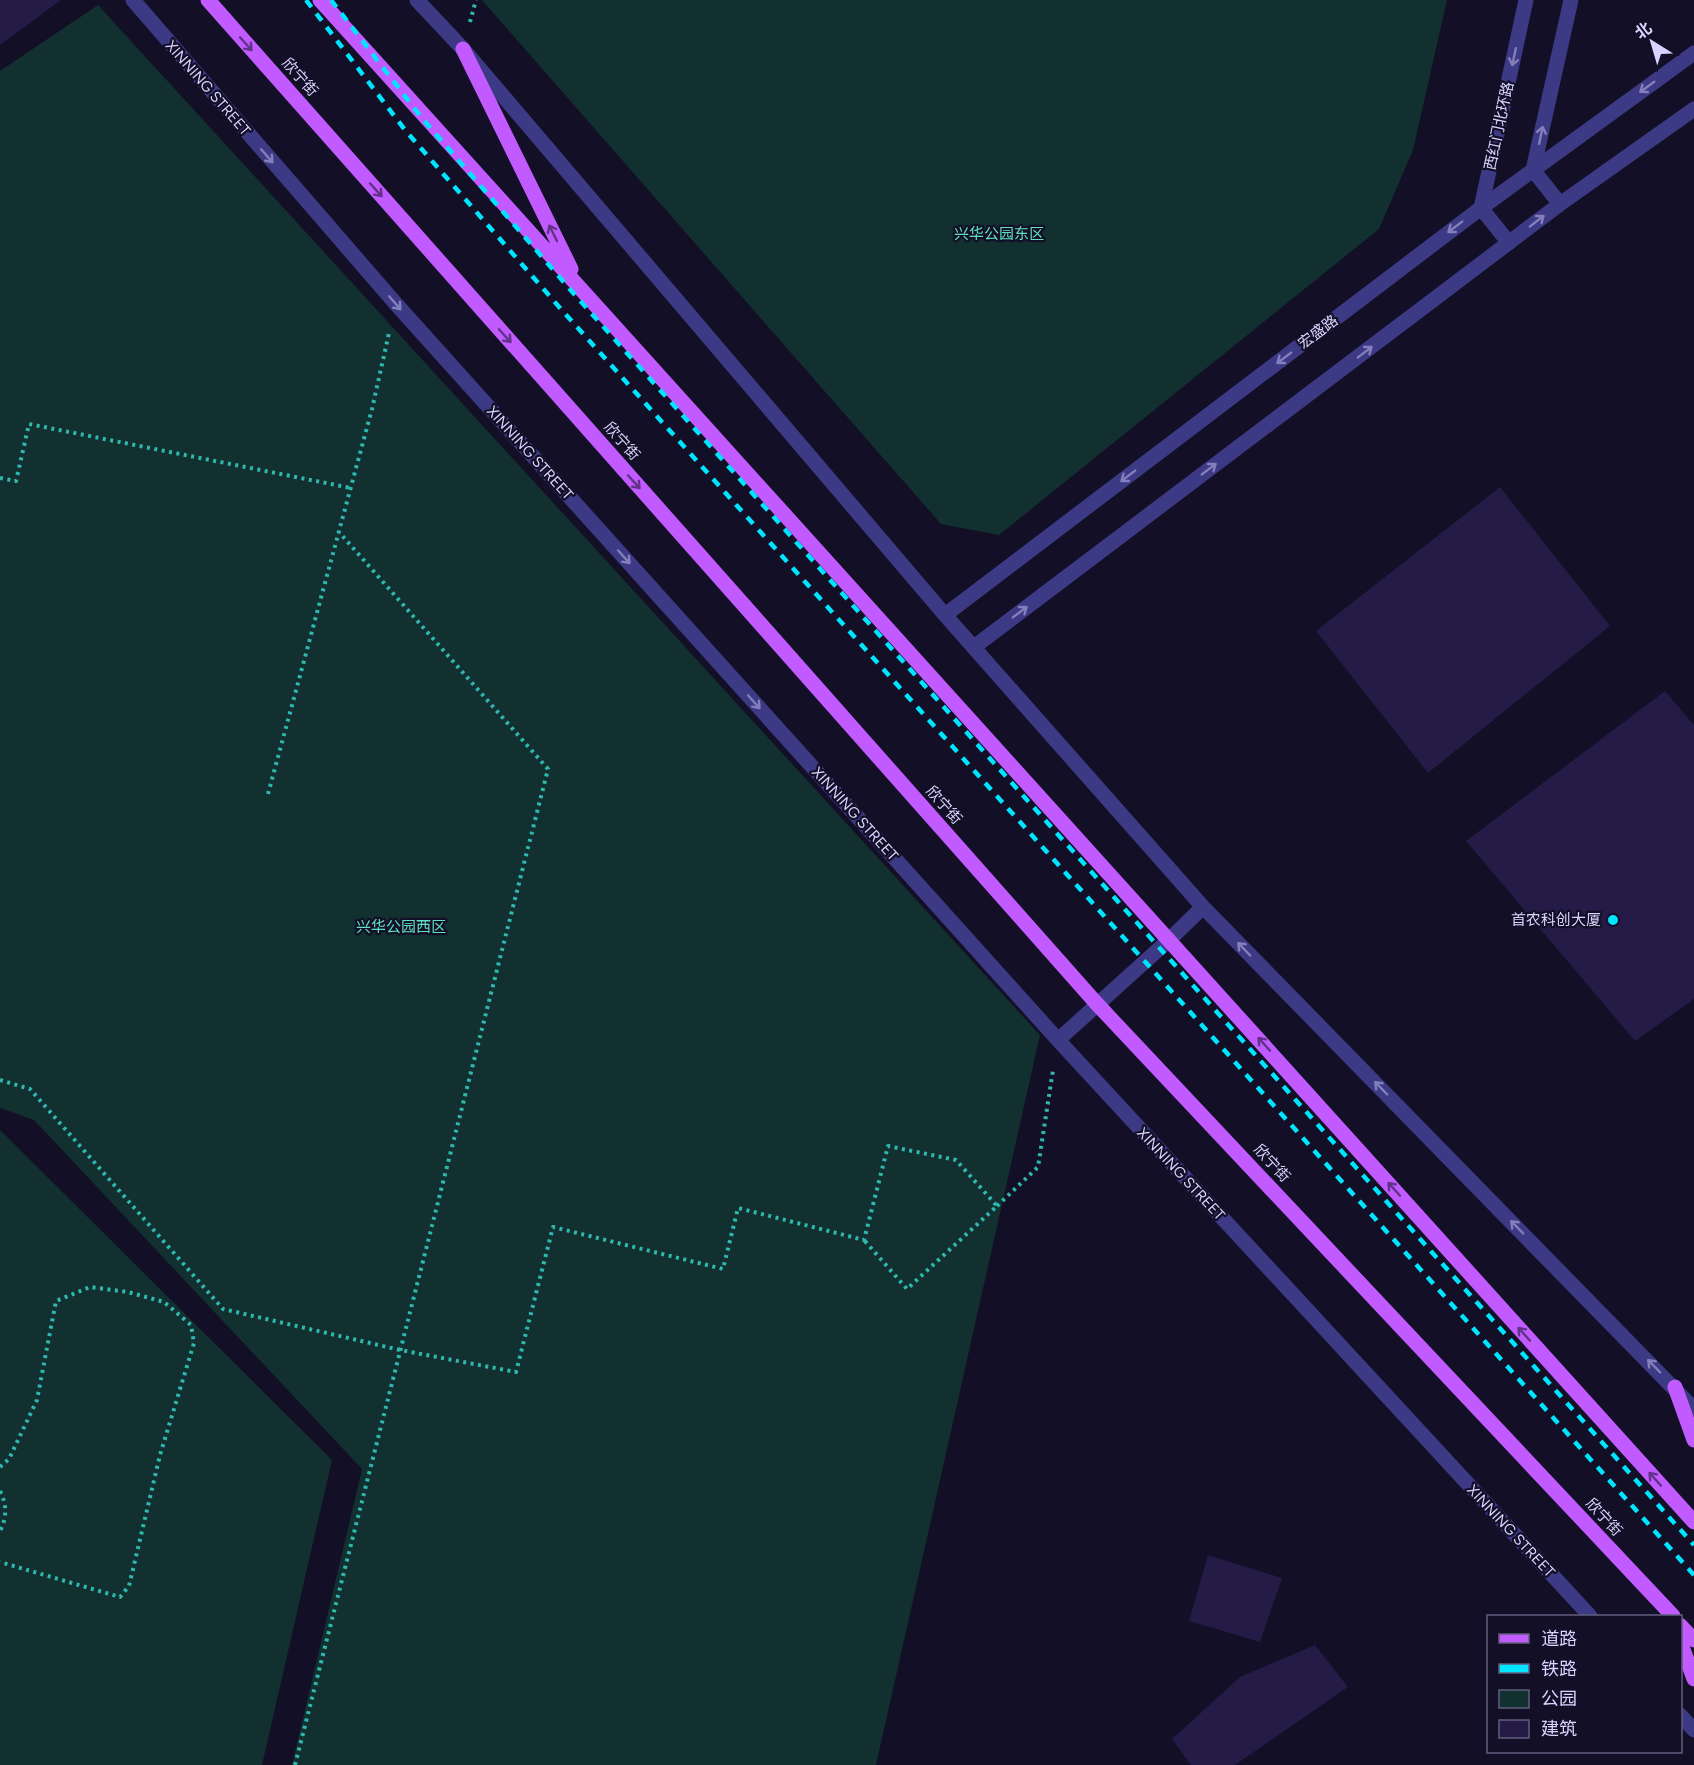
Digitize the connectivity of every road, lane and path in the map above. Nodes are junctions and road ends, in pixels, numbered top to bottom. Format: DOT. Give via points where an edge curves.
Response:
graph roads {
  1 [pos="133,0"];
  2 [pos="208,0"];
  3 [pos="320,0"];
  4 [pos="417,0"];
  5 [pos="1526,0"];
  6 [pos="1570,0"];
  7 [pos="463,49"];
  8 [pos="1694,53"];
  9 [pos="1694,109"];
  10 [pos="1533,170"];
  11 [pos="1560,204"];
  12 [pos="1481,208"];
  13 [pos="1509,243"];
  14 [pos="579,285"];
  15 [pos="396,304"];
  16 [pos="0,478"];
  17 [pos="351,488"];
  18 [pos="339,532"];
  19 [pos="945,615"];
  20 [pos="974,647"];
  21 [pos="268,794"];
  22 [pos="1203,907"];
  23 [pos="1170,939"];
  24 [pos="1096,1004"];
  25 [pos="1058,1040"];
  26 [pos="0,1080"];
  27 [pos="997,1206"];
  28 [pos="864,1240"];
  29 [pos="400,1350"];
  30 [pos="1675,1387"];
  31 [pos="1694,1409"];
  32 [pos="1694,1440"];
  33 [pos="0,1467"];
  34 [pos="0,1491"];
  35 [pos="1694,1522"];
  36 [pos="0,1531"];
  37 [pos="0,1562"];
  38 [pos="1588,1615"];
  39 [pos="1671,1615"];
  40 [pos="1682,1627"];
  41 [pos="1694,1640"];
  42 [pos="1682,1646"];
  43 [pos="1694,1679"];
  44 [pos="1682,1717"];
  45 [pos="1694,1730"];
  46 [pos="295,1765"];
  1 -- 15 [label="street, XINNING STREET, one-way"];
  2 -- 24 [label="main road, 欣宁街, one-way"];
  3 -- 14 [label="main road"];
  4 -- 7 [label="street"];
  5 -- 12 [label="street, 西红门北环路, one-way"];
  10 -- 6 [label="street, one-way"];
  14 -- 7 [label="main road, one-way"];
  7 -- 19 [label="street"];
  8 -- 10 [label="street, 宏盛路, one-way"];
  9 -- 11 [label="street"];
  10 -- 11 [label="street"];
  10 -- 12 [label="street, 宏盛路"];
  13 -- 11 [label="street, one-way"];
  12 -- 13 [label="street"];
  12 -- 19 [label="street, 宏盛路, one-way"];
  20 -- 13 [label="street, one-way"];
  14 -- 23 [label="main road"];
  15 -- 17 [label="path"];
  15 -- 25 [label="street, XINNING STREET, one-way"];
  16 -- 17 [label="path" via="16,482 29,424"];
  17 -- 18 [label="path"];
  18 -- 21 [label="path"];
  18 -- 29 [label="path" via="548,769"];
  19 -- 20 [label="street"];
  20 -- 22 [label="street"];
  22 -- 23 [label="street"];
  30 -- 22 [label="street, one-way"];
  23 -- 24 [label="street"];
  35 -- 23 [label="main road, one-way"];
  24 -- 25 [label="street"];
  24 -- 39 [label="main road, 欣宁街"];
  25 -- 27 [label="path" via="1038,1167"];
  25 -- 38 [label="street, XINNING STREET"];
  26 -- 29 [label="path" via="30,1089 223,1309"];
  27 -- 28 [label="path" via="907,1289"];
  27 -- 28 [label="path" via="956,1160 888,1146"];
  28 -- 29 [label="path" via="738,1208 723,1269 553,1227 516,1372"];
  29 -- 46 [label="path"];
  30 -- 31 [label="street"];
  30 -- 32 [label="main road"];
  33 -- 37 [label="path" via="9,1459 37,1400 56,1302 90,1287 128,1292 164,1302 191,1325 194,1343 160,1455 129,1586 120,1597"];
  34 -- 36 [label="path" via="6,1519"];
  40 -- 41 [label="main road, 欣宁街"];
  42 -- 43 [label="main road"];
  44 -- 45 [label="street"];
}
